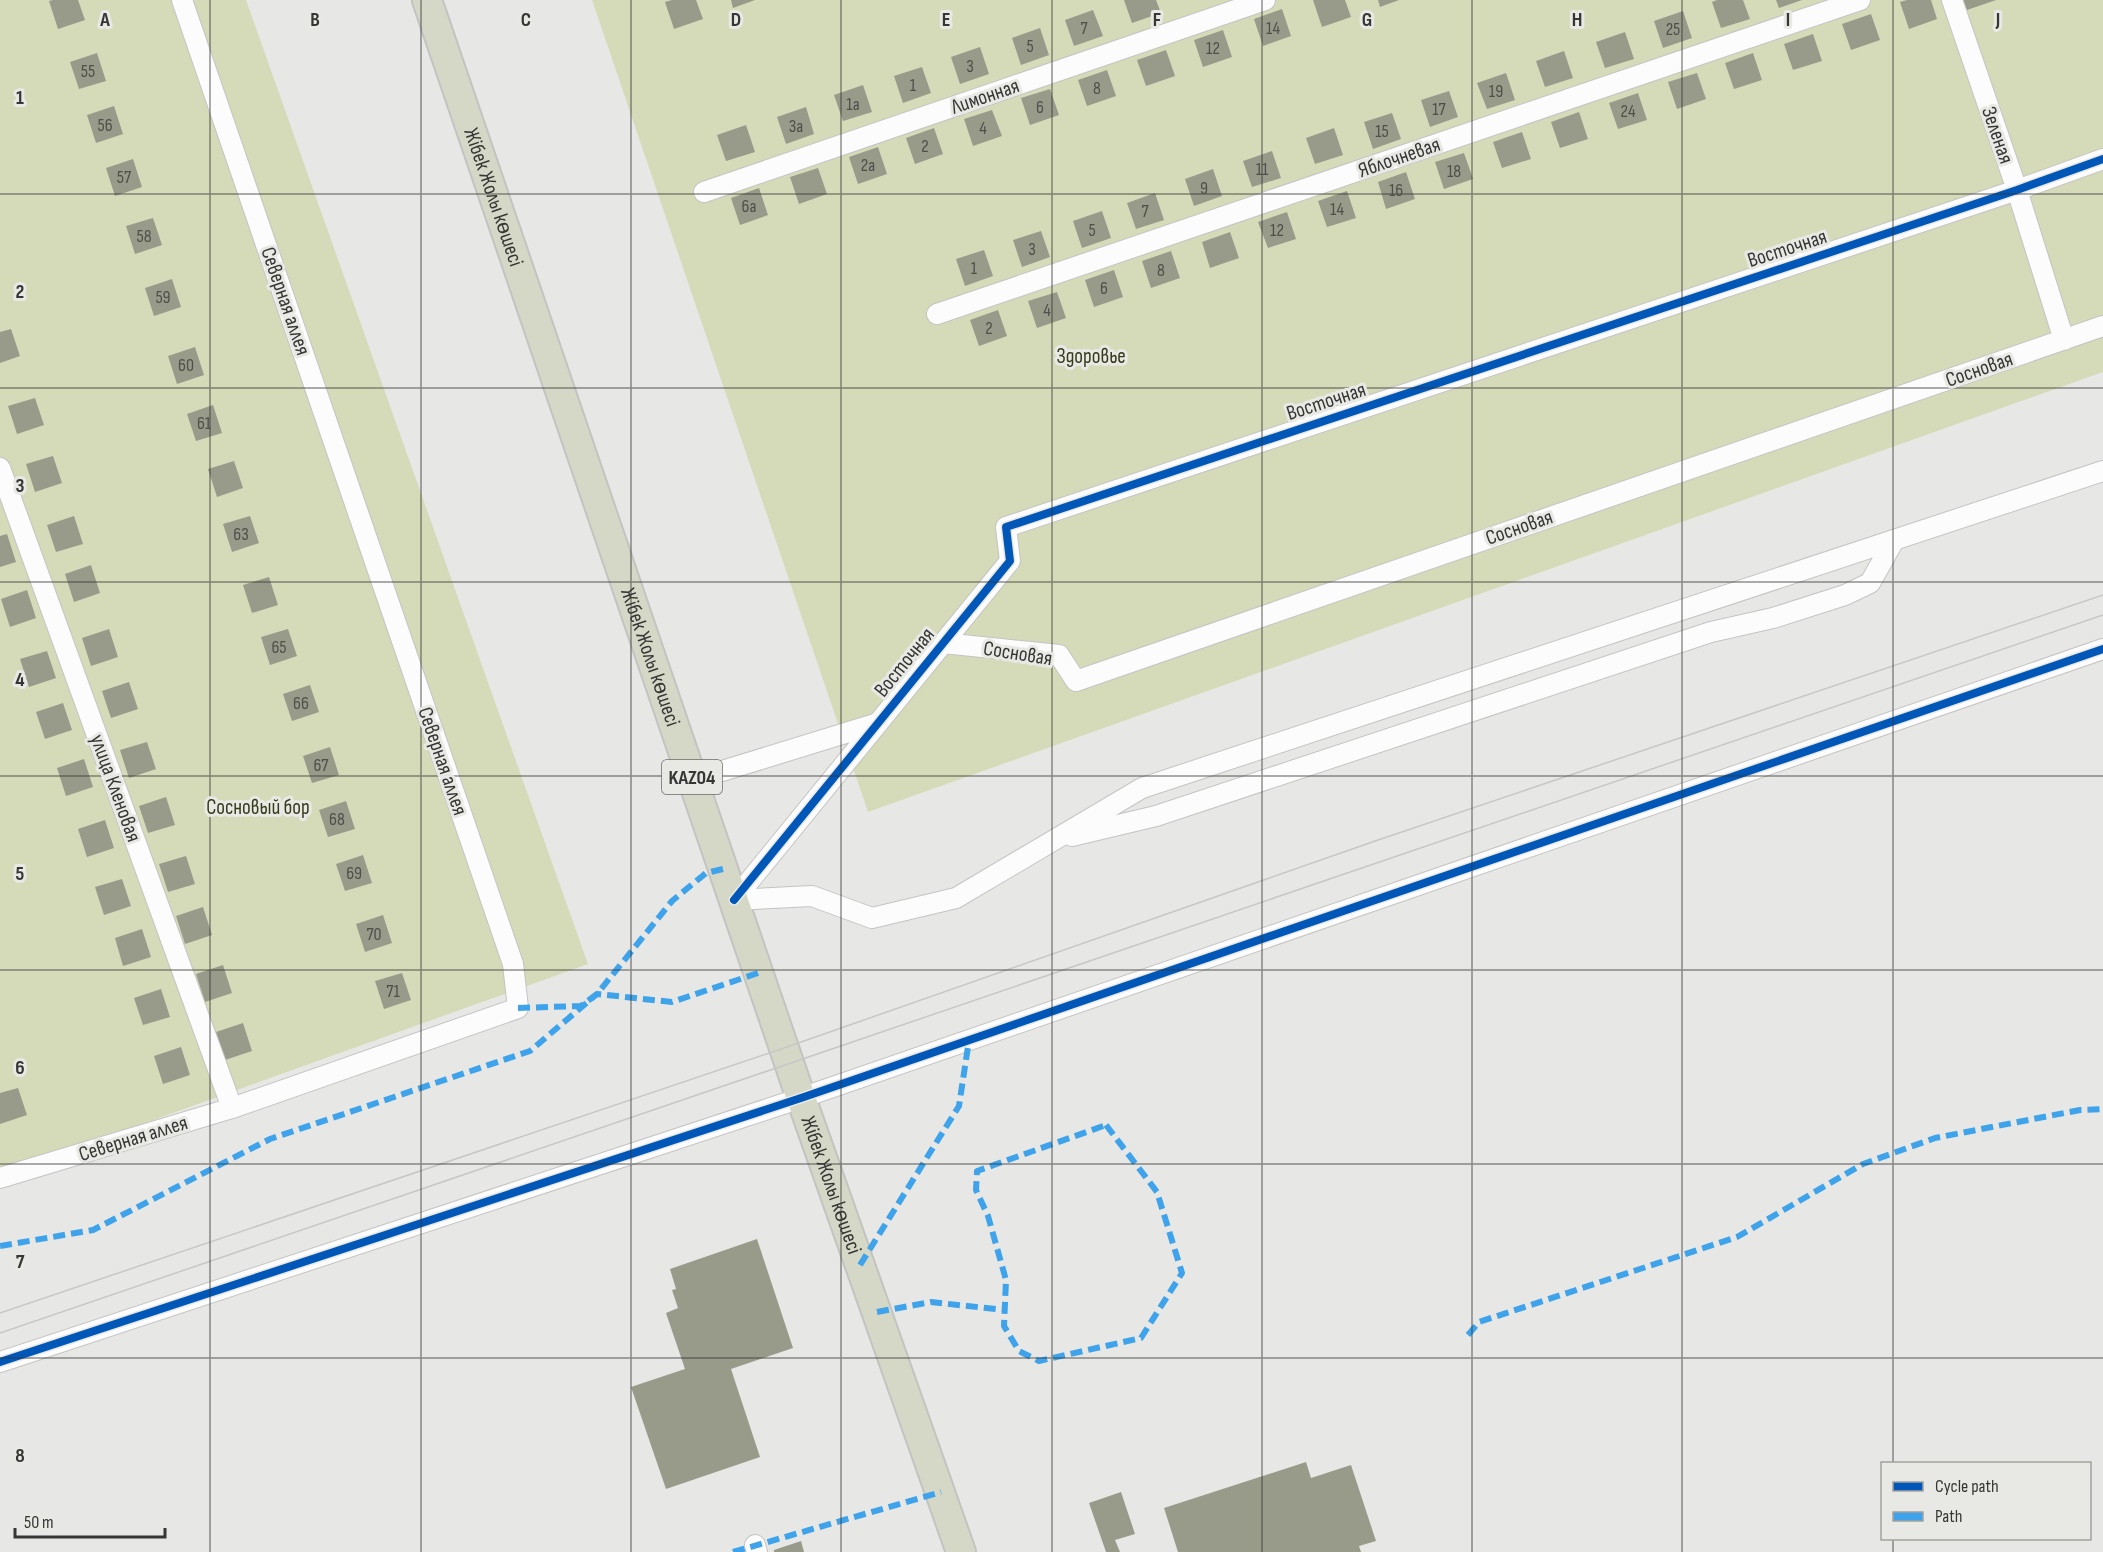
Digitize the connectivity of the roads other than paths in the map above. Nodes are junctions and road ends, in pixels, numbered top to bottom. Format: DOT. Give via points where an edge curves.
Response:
graph roads {
  1 [pos="182,0"];
  2 [pos="428,0"];
  3 [pos="1265,0"];
  4 [pos="1860,0"];
  5 [pos="1952,0"];
  6 [pos="2103,159"];
  7 [pos="2017,190"];
  8 [pos="704,192"];
  9 [pos="937,314"];
  10 [pos="2103,326"];
  11 [pos="2064,340"];
  12 [pos="0,468"];
  13 [pos="2103,471"];
  14 [pos="1893,542"];
  15 [pos="943,643"];
  16 [pos="2103,649"];
  17 [pos="878,723"];
  18 [pos="693,780"];
  19 [pos="1055,839"];
  20 [pos="734,900"];
  21 [pos="801,1098"];
  22 [pos="232,1108"];
  23 [pos="0,1178"];
  24 [pos="0,1362"];
  25 [pos="961,1552"];
  1 -- 22 [label="street, Северная аллея" via="510,953 518,1008"];
  2 -- 18 [label="highway, Жібек Жолы көшесі / KАZ04"];
  3 -- 8 [label="street, Лимонная"];
  4 -- 9 [label="street, Яблочневая"];
  5 -- 7 [label="street, Зеленая"];
  6 -- 7 [label="street, Восточная"];
  7 -- 11 [label="street, Зеленая"];
  7 -- 15 [label="street, Восточная" via="1006,527 1010,561"];
  10 -- 11 [label="street, Сосновая"];
  11 -- 15 [label="street, Сосновая" via="1076,681 1059,655"];
  12 -- 22 [label="street, улица Кленовая"];
  13 -- 14 [label="street"];
  14 -- 19 [label="street" via="1142,788"];
  14 -- 19 [label="street" via="1870,583 1845,595 1773,618 1711,632 1156,816"];
  15 -- 17 [label="street, Восточная"];
  16 -- 21 [label="street"];
  17 -- 18 [label="street"];
  17 -- 20 [label="street, Восточная"];
  18 -- 20 [label="highway, Жібек Жолы көшесі / KАZ04"];
  19 -- 20 [label="street" via="956,898 872,918 812,896"];
  20 -- 21 [label="highway, Жібек Жолы көшесі / KАZ04"];
  21 -- 24 [label="street"];
  21 -- 25 [label="highway, Жібек Жолы көшесі / KАZ04"];
  22 -- 23 [label="street, Северная аллея"];
}
